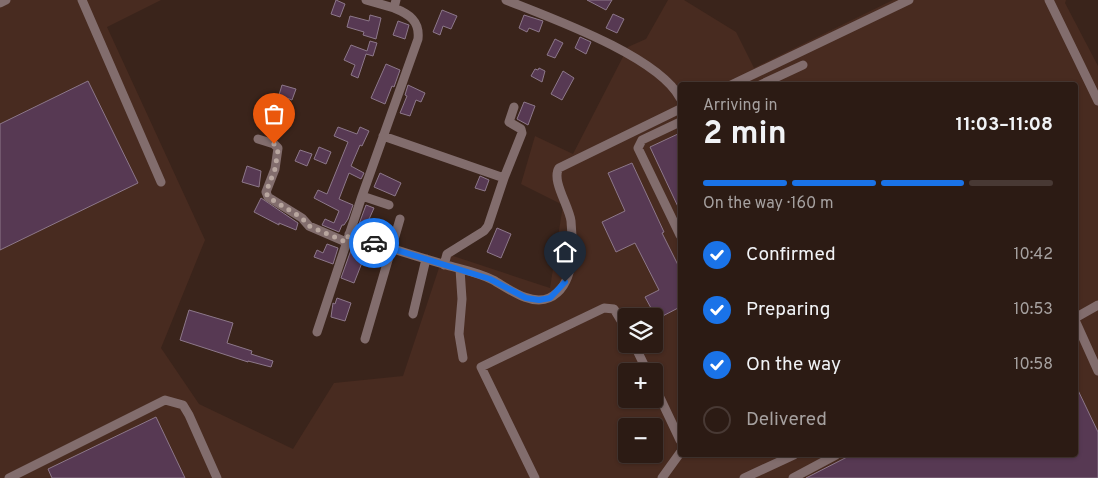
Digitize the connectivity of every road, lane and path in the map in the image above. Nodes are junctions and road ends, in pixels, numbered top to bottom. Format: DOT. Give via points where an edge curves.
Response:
graph roads {
  1 [pos="6,0"];
  2 [pos="82,0"];
  3 [pos="366,0"];
  4 [pos="506,0"];
  5 [pos="909,0"];
  6 [pos="1049,0"];
  7 [pos="0,3"];
  8 [pos="395,4"];
  9 [pos="803,66"];
  10 [pos="737,82"];
  11 [pos="767,82"];
  12 [pos="678,95"];
  13 [pos="1098,101"];
  14 [pos="514,106"];
  15 [pos="678,110"];
  16 [pos="678,123"];
  17 [pos="383,136"];
  18 [pos="258,139"];
  19 [pos="504,178"];
  20 [pos="161,182"];
  21 [pos="362,196"];
  22 [pos="389,205"];
  23 [pos="400,219"];
  24 [pos="678,231"];
  25 [pos="347,238"];
  26 [pos="390,249"];
  27 [pos="426,259"];
  28 [pos="444,265"];
  29 [pos="460,269"];
  30 [pos="1098,305"];
  31 [pos="413,314"];
  32 [pos="618,316"];
  33 [pos="1078,317"];
  34 [pos="1078,326"];
  35 [pos="316,332"];
  36 [pos="365,339"];
  37 [pos="463,358"];
  38 [pos="1098,371"];
  39 [pos="663,404"];
  40 [pos="678,436"];
  41 [pos="678,455"];
  42 [pos="786,457"];
  43 [pos="832,457"];
  44 [pos="660,477"];
  45 [pos="9,478"];
  46 [pos="217,478"];
  47 [pos="534,478"];
  48 [pos="744,478"];
  49 [pos="793,478"];
  1 -- 7 [label="street"];
  2 -- 20 [label="street"];
  3 -- 8 [label="street"];
  4 -- 12 [label="street" via="600,39 635,58 668,82"];
  5 -- 10 [label="street"];
  6 -- 13 [label="street"];
  8 -- 17 [label="street" via="420,28"];
  9 -- 11 [label="street"];
  14 -- 19 [label="street" via="509,122 522,133"];
  15 -- 29 [label="street" via="560,168 557,179 570,216 572,255 565,282 550,298 526,298 490,279"];
  16 -- 24 [label="street" via="642,140 638,148"];
  17 -- 19 [label="street"];
  17 -- 21 [label="street"];
  18 -- 25 [label="street" via="274,144 278,150 266,195 309,226"];
  19 -- 28 [label="street" via="487,229 448,254"];
  21 -- 22 [label="street"];
  21 -- 25 [label="street"];
  23 -- 26 [label="street"];
  25 -- 26 [label="street"];
  25 -- 35 [label="street"];
  26 -- 27 [label="street"];
  26 -- 36 [label="street"];
  27 -- 28 [label="street"];
  27 -- 31 [label="street"];
  28 -- 29 [label="street"];
  29 -- 37 [label="street" via="459,334"];
  30 -- 33 [label="street"];
  32 -- 47 [label="street" via="614,310 604,308 481,367"];
  34 -- 38 [label="street"];
  39 -- 40 [label="street"];
  41 -- 44 [label="street"];
  42 -- 48 [label="street"];
  43 -- 49 [label="street"];
  45 -- 46 [label="street" via="165,400 182,405 189,415"];
}
